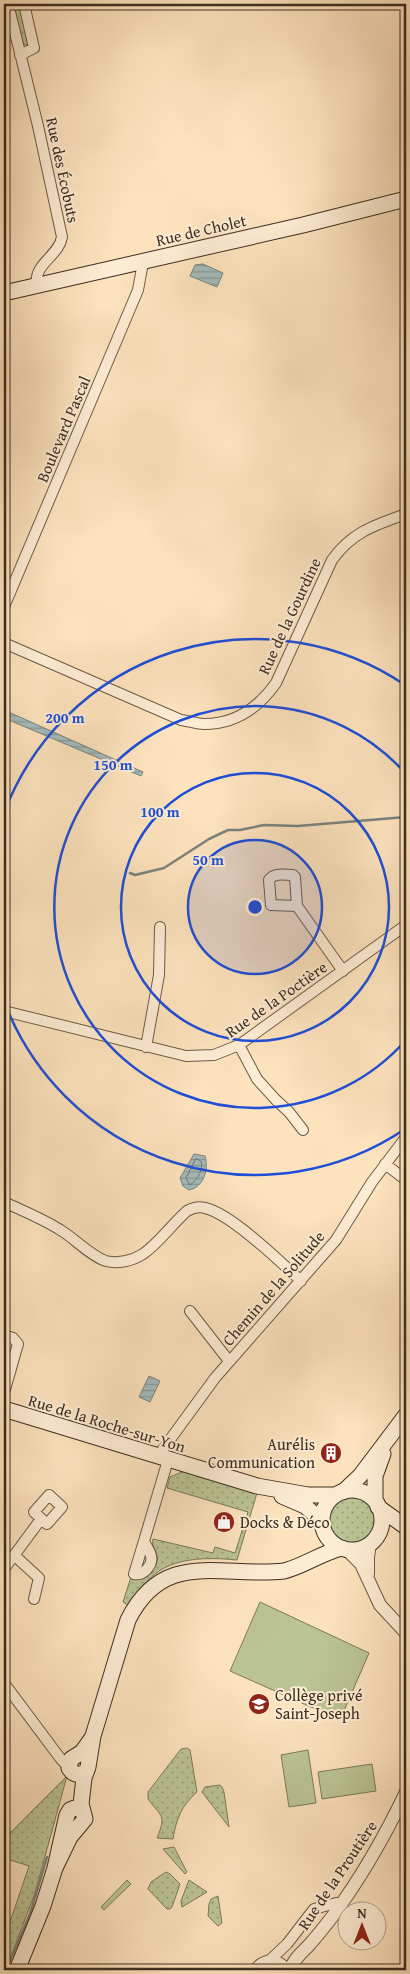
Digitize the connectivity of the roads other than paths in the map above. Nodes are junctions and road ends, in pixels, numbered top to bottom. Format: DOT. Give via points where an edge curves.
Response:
graph roads {
  1 [pos="10,4"];
  2 [pos="21,4"];
  3 [pos="20,55"];
  4 [pos="406,199"];
  5 [pos="142,262"];
  6 [pos="37,285"];
  7 [pos="4,293"];
  8 [pos="406,514"];
  9 [pos="4,607"];
  10 [pos="4,643"];
  11 [pos="297,906"];
  12 [pos="406,925"];
  13 [pos="160,927"];
  14 [pos="343,971"];
  15 [pos="4,1011"];
  16 [pos="239,1045"];
  17 [pos="146,1047"];
  18 [pos="303,1130"];
  19 [pos="406,1137"];
  20 [pos="385,1164"];
  21 [pos="406,1180"];
  22 [pos="4,1202"];
  23 [pos="301,1281"];
  24 [pos="190,1311"];
  25 [pos="4,1335"];
  26 [pos="229,1361"];
  27 [pos="4,1393"];
  28 [pos="4,1409"];
  29 [pos="406,1415"];
  30 [pos="388,1441"];
  31 [pos="163,1458"];
  32 [pos="257,1486"];
  33 [pos="340,1493"];
  34 [pos="377,1504"];
  35 [pos="41,1519"];
  36 [pos="323,1526"];
  37 [pos="406,1527"];
  38 [pos="406,1533"];
  39 [pos="373,1540"];
  40 [pos="144,1541"];
  41 [pos="345,1549"];
  42 [pos="15,1556"];
  43 [pos="305,1563"];
  44 [pos="4,1569"];
  45 [pos="369,1581"];
  46 [pos="34,1599"];
  47 [pos="406,1634"];
  48 [pos="4,1683"];
  49 [pos="78,1765"];
  50 [pos="406,1792"];
  51 [pos="342,1902"];
  52 [pos="338,1903"];
  53 [pos="338,1908"];
  54 [pos="280,1966"];
  55 [pos="17,1970"];
  56 [pos="256,1970"];
  1 -- 3 [label="street, Rue des Écobuts"];
  2 -- 3 [label="street" via="24,4 34,48"];
  3 -- 6 [label="street, Rue des Écobuts" via="62,237 59,248 38,272"];
  4 -- 5 [label="main road, Rue de Cholet"];
  5 -- 6 [label="main road, Rue de Cholet"];
  5 -- 9 [label="street, Boulevard Pascal" via="138,290"];
  6 -- 7 [label="main road, Rue de Cholet"];
  8 -- 10 [label="street, Rue de la Gourdine" via="368,528 341,546 276,683 251,710 228,720 204,724 181,720"];
  11 -- 14 [label="street"];
  12 -- 14 [label="street, Rue de la Poctière"];
  13 -- 17 [label="street" via="159,975"];
  14 -- 16 [label="street, Rue de la Poctière"];
  15 -- 17 [label="street, Rue de la Poctière"];
  16 -- 17 [label="street, Rue de la Poctière" via="204,1057"];
  16 -- 18 [label="street" via="257,1079"];
  19 -- 20 [label="street, Chemin de la Solitude"];
  20 -- 21 [label="street"];
  20 -- 23 [label="street, Chemin de la Solitude" via="336,1240"];
  22 -- 23 [label="street" via="61,1230 101,1259 117,1262 142,1254 186,1211 208,1208 242,1228"];
  23 -- 26 [label="street, Chemin de la Solitude"];
  24 -- 26 [label="street"];
  25 -- 27 [label="street" via="18,1344"];
  26 -- 31 [label="street, Chemin de la Solitude"];
  28 -- 31 [label="main road, Rue de la Roche-sur-Yon"];
  29 -- 30 [label="main road"];
  30 -- 33 [label="main road" via="360,1476"];
  30 -- 34 [label="main road" via="375,1476"];
  31 -- 32 [label="main road, Rue de la Roche-sur-Yon"];
  31 -- 40 [label="street, Chemin de la Solitude"];
  32 -- 33 [label="main road, Rue de la Roche-sur-Yon" via="308,1495"];
  32 -- 36 [label="main road, Rue de la Roche-sur-Yon" via="305,1506"];
  33 -- 34 [label="main road" via="364,1493"];
  33 -- 36 [label="main road" via="326,1506"];
  34 -- 37 [label="main road"];
  34 -- 39 [label="main road" via="381,1525"];
  35 -- 42 [label="street"];
  36 -- 41 [label="main road" via="331,1542"];
  36 -- 43 [label="main road" via="315,1550"];
  38 -- 39 [label="main road" via="390,1532"];
  39 -- 41 [label="main road" via="359,1549"];
  39 -- 45 [label="street" via="367,1562"];
  41 -- 43 [label="main road" via="334,1550"];
  41 -- 45 [label="street" via="361,1564"];
  42 -- 44 [label="street"];
  42 -- 46 [label="street" via="39,1578"];
  43 -- 49 [label="main road" via="293,1569 273,1572 196,1570 177,1574 148,1592 128,1620 93,1736 94,1742"];
  45 -- 47 [label="street" via="385,1612"];
  48 -- 49 [label="street" via="57,1752"];
  49 -- 55 [label="main road" via="75,1816 70,1837 54,1868 34,1932"];
  50 -- 51 [label="street, Rue de la Proutière" via="370,1861"];
  52 -- 54 [label="street" via="314,1909 287,1944"];
  53 -- 54 [label="street, Rue de la Proutière" via="309,1945"];
  54 -- 56 [label="street" via="261,1964"];
}
